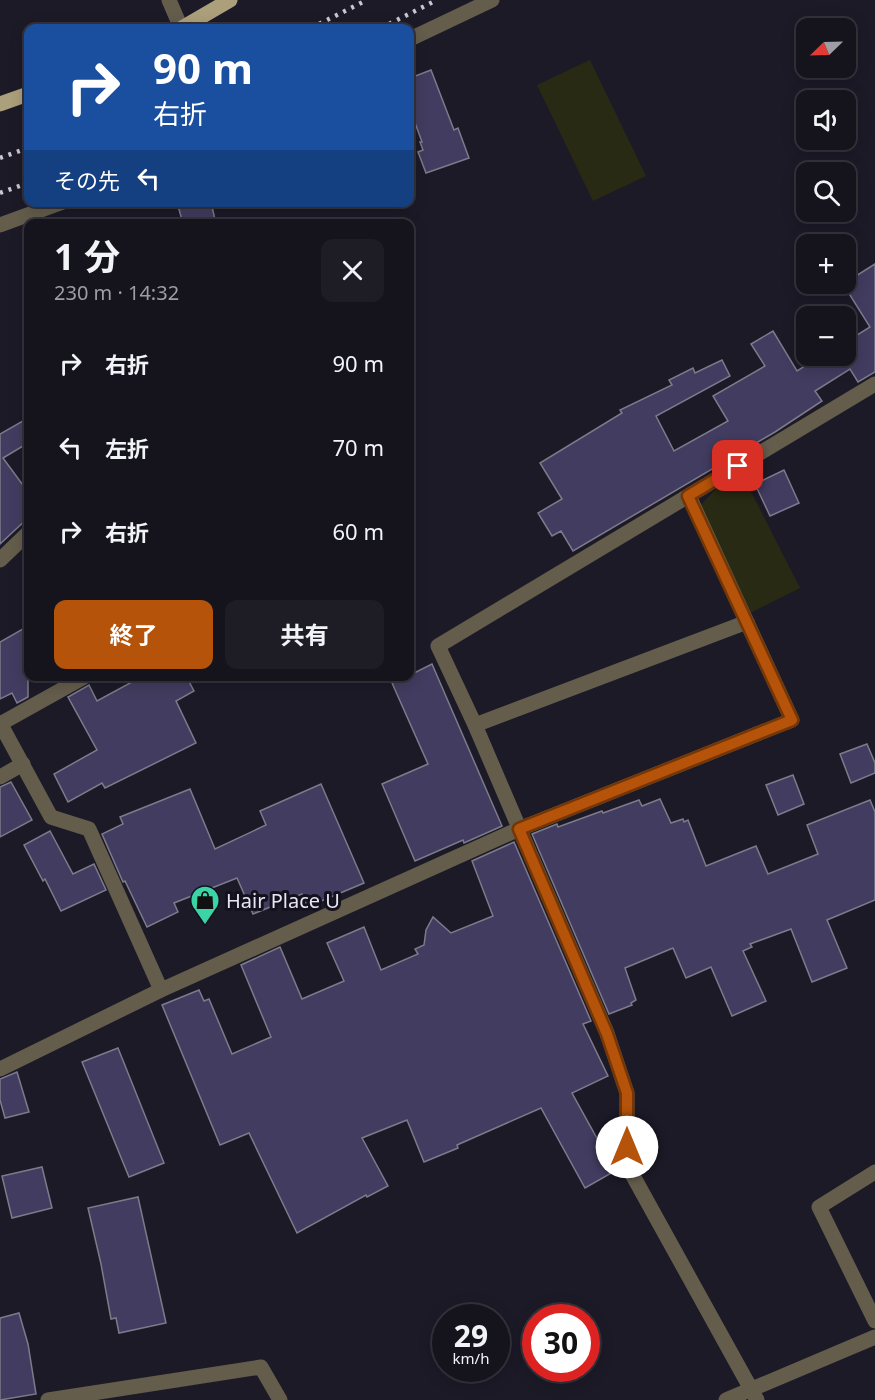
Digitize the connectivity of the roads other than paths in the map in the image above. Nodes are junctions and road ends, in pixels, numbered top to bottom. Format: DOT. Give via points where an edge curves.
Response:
graph roads {
  1 [pos="170,0"];
  2 [pos="230,0"];
  3 [pos="492,0"];
  4 [pos="179,24"];
  5 [pos="188,24"];
  6 [pos="414,37"];
  7 [pos="24,95"];
  8 [pos="0,104"];
  9 [pos="49,207"];
  10 [pos="0,225"];
  11 [pos="875,384"];
  12 [pos="688,496"];
  13 [pos="24,537"];
  14 [pos="0,560"];
  15 [pos="747,622"];
  16 [pos="77,681"];
  17 [pos="0,724"];
  18 [pos="475,725"];
  19 [pos="23,764"];
  20 [pos="0,777"];
  21 [pos="519,829"];
  22 [pos="162,990"];
  23 [pos="0,1069"];
  24 [pos="875,1173"];
  25 [pos="875,1321"];
  26 [pos="875,1337"];
  27 [pos="754,1395"];
  28 [pos="48,1400"];
  29 [pos="280,1400"];
  30 [pos="726,1400"];
  1 -- 4 [label="street"];
  2 -- 5 [label="main road"];
  3 -- 6 [label="street"];
  7 -- 8 [label="main road"];
  9 -- 10 [label="street"];
  11 -- 12 [label="street"];
  12 -- 15 [label="street"];
  12 -- 18 [label="street" via="438,646"];
  13 -- 14 [label="street"];
  15 -- 18 [label="street"];
  15 -- 21 [label="street" via="792,720"];
  16 -- 17 [label="street"];
  17 -- 19 [label="street"];
  18 -- 21 [label="street"];
  19 -- 20 [label="street"];
  19 -- 22 [label="street" via="51,817 89,829"];
  21 -- 22 [label="street"];
  21 -- 27 [label="street" via="607,1034 627,1093 627,1165"];
  22 -- 23 [label="street"];
  24 -- 25 [label="street" via="819,1207"];
  26 -- 27 [label="street"];
  27 -- 30 [label="street"];
  28 -- 29 [label="street" via="261,1367"];
}
